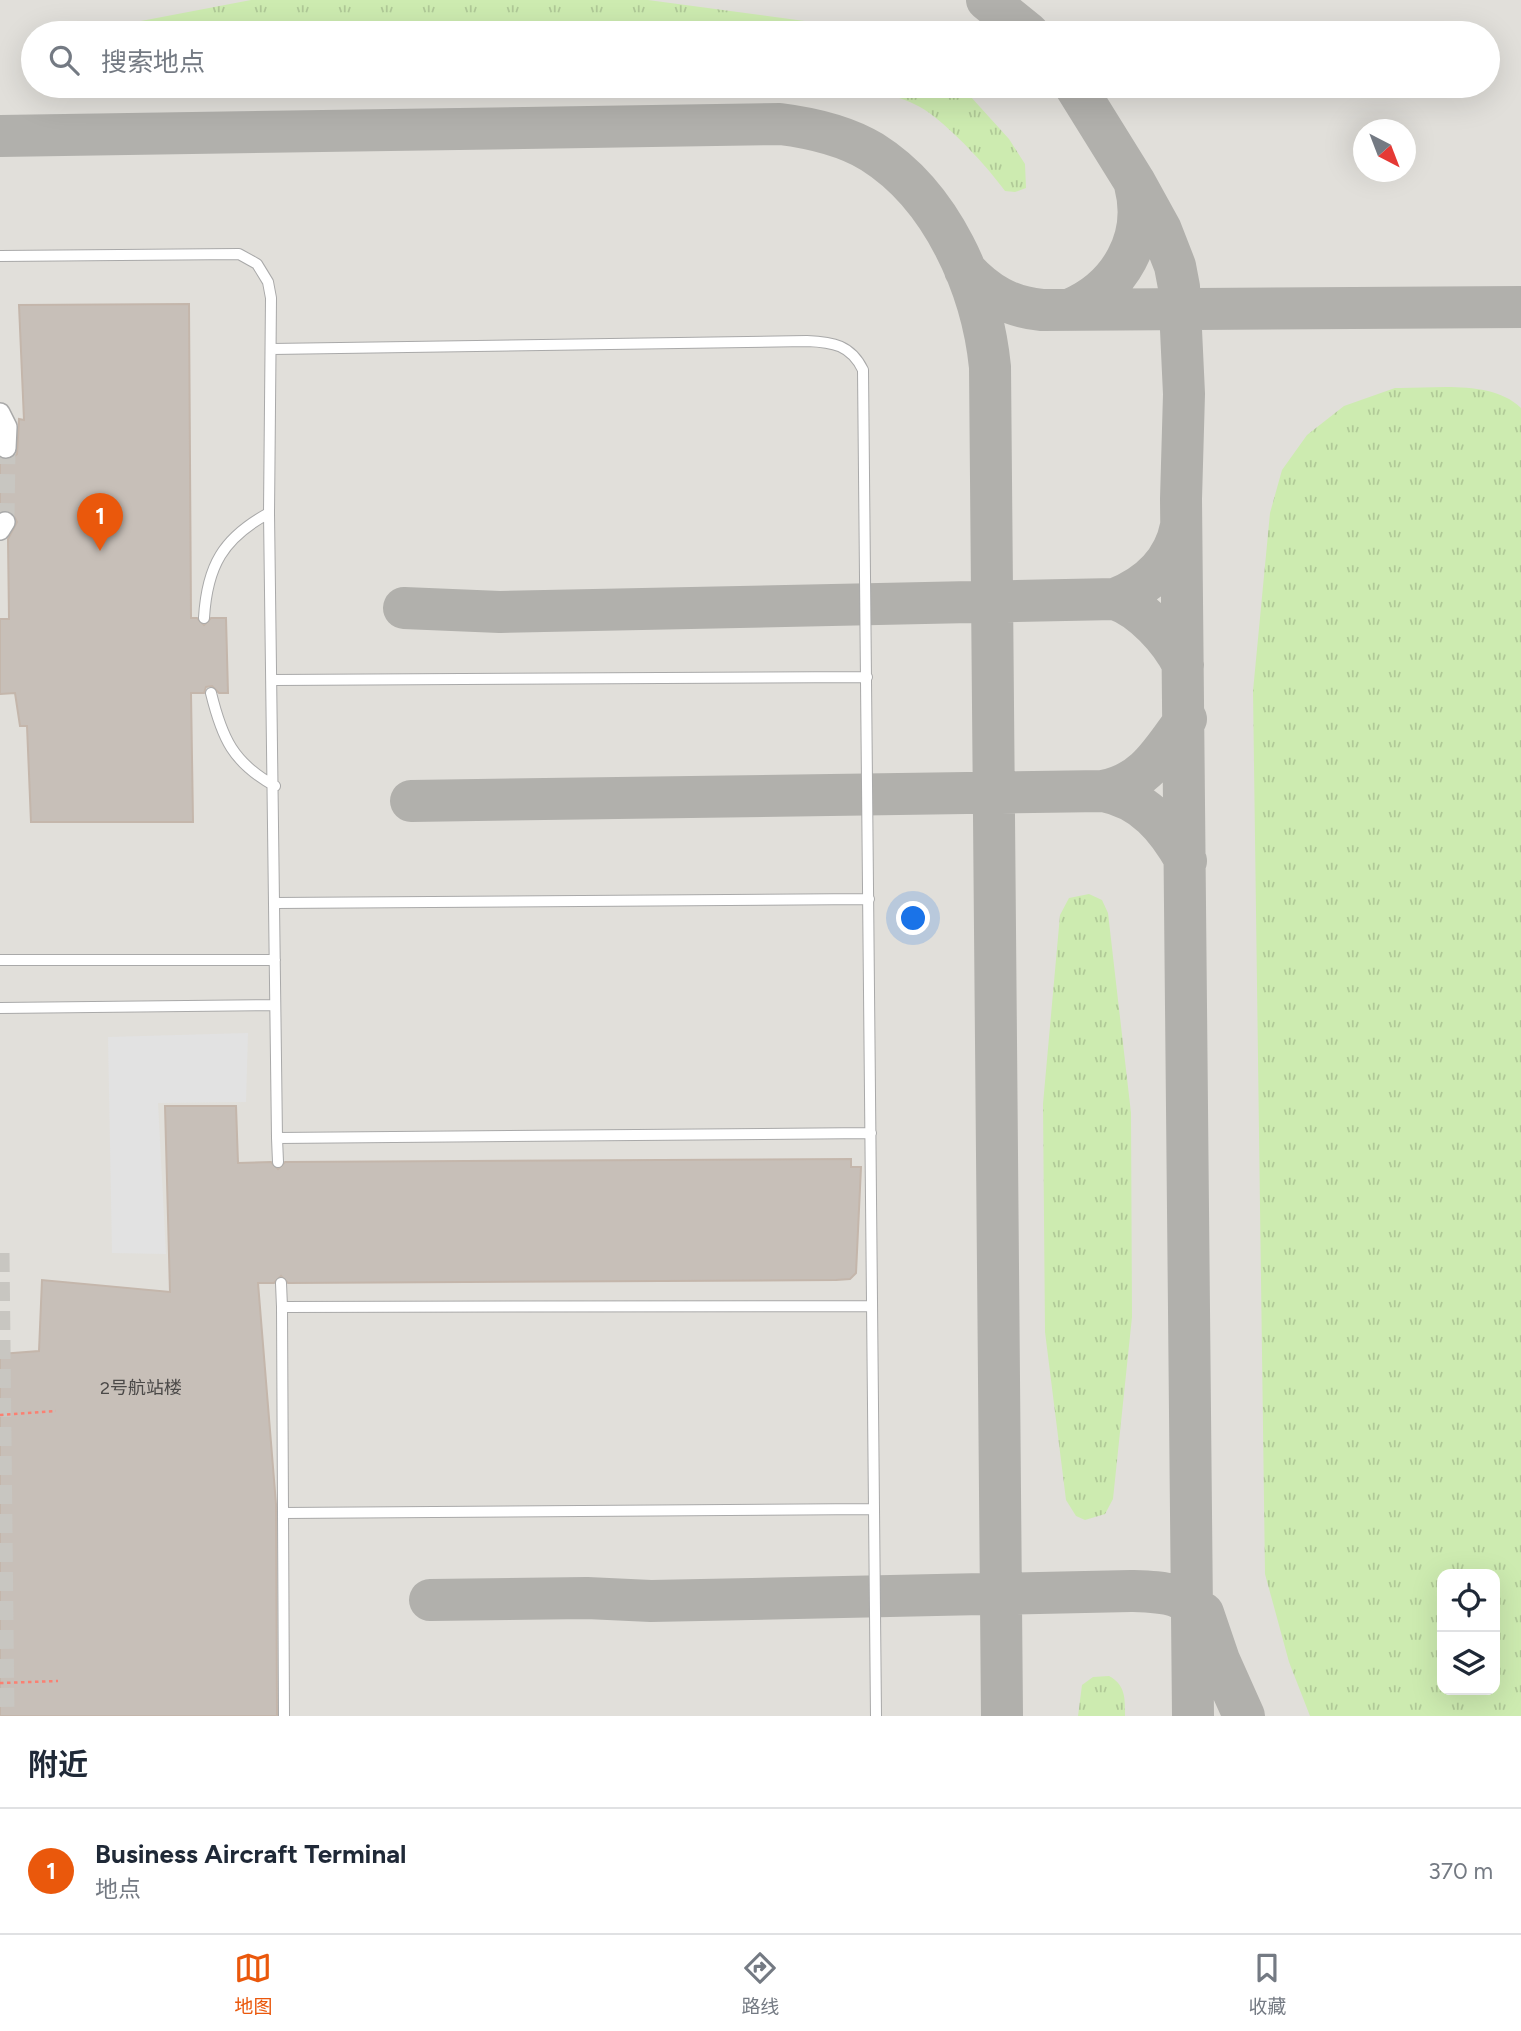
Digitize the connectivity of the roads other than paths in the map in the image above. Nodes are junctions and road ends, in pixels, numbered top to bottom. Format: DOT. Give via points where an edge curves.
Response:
graph roads {
  1 [pos="0,256"];
  2 [pos="272,349"];
  3 [pos="0,413"];
  4 [pos="6,448"];
  5 [pos="269,513"];
  6 [pos="204,618"];
  7 [pos="867,677"];
  8 [pos="273,680"];
  9 [pos="211,693"];
  10 [pos="275,786"];
  11 [pos="869,899"];
  12 [pos="275,903"];
  13 [pos="0,960"];
  14 [pos="275,960"];
  15 [pos="274,1005"];
  16 [pos="0,1008"];
  17 [pos="871,1133"];
  18 [pos="277,1138"];
  19 [pos="278,1162"];
  20 [pos="281,1283"];
  21 [pos="870,1306"];
  22 [pos="282,1307"];
  23 [pos="873,1508"];
  24 [pos="283,1513"];
  25 [pos="284,1716"];
  26 [pos="876,1716"];
  1 -- 2 [label="lane" via="239,254 257,264 268,282"];
  2 -- 5 [label="lane"];
  2 -- 7 [label="lane" via="807,341 844,346 858,360 865,383"];
  3 -- 4 [label="street" via="7,427"];
  5 -- 6 [label="lane" via="231,539 218,558 209,580"];
  5 -- 8 [label="lane"];
  7 -- 8 [label="lane"];
  7 -- 11 [label="lane"];
  8 -- 10 [label="lane"];
  9 -- 10 [label="lane" via="226,743 240,761"];
  10 -- 12 [label="lane"];
  11 -- 12 [label="lane"];
  11 -- 17 [label="lane"];
  12 -- 14 [label="lane"];
  13 -- 14 [label="lane"];
  14 -- 15 [label="lane"];
  15 -- 16 [label="lane"];
  15 -- 18 [label="lane"];
  17 -- 18 [label="lane"];
  17 -- 21 [label="lane"];
  18 -- 19 [label="lane"];
  20 -- 22 [label="lane"];
  21 -- 22 [label="lane"];
  21 -- 23 [label="lane"];
  22 -- 24 [label="lane"];
  23 -- 24 [label="lane"];
  23 -- 26 [label="lane"];
  24 -- 25 [label="lane"];
}
